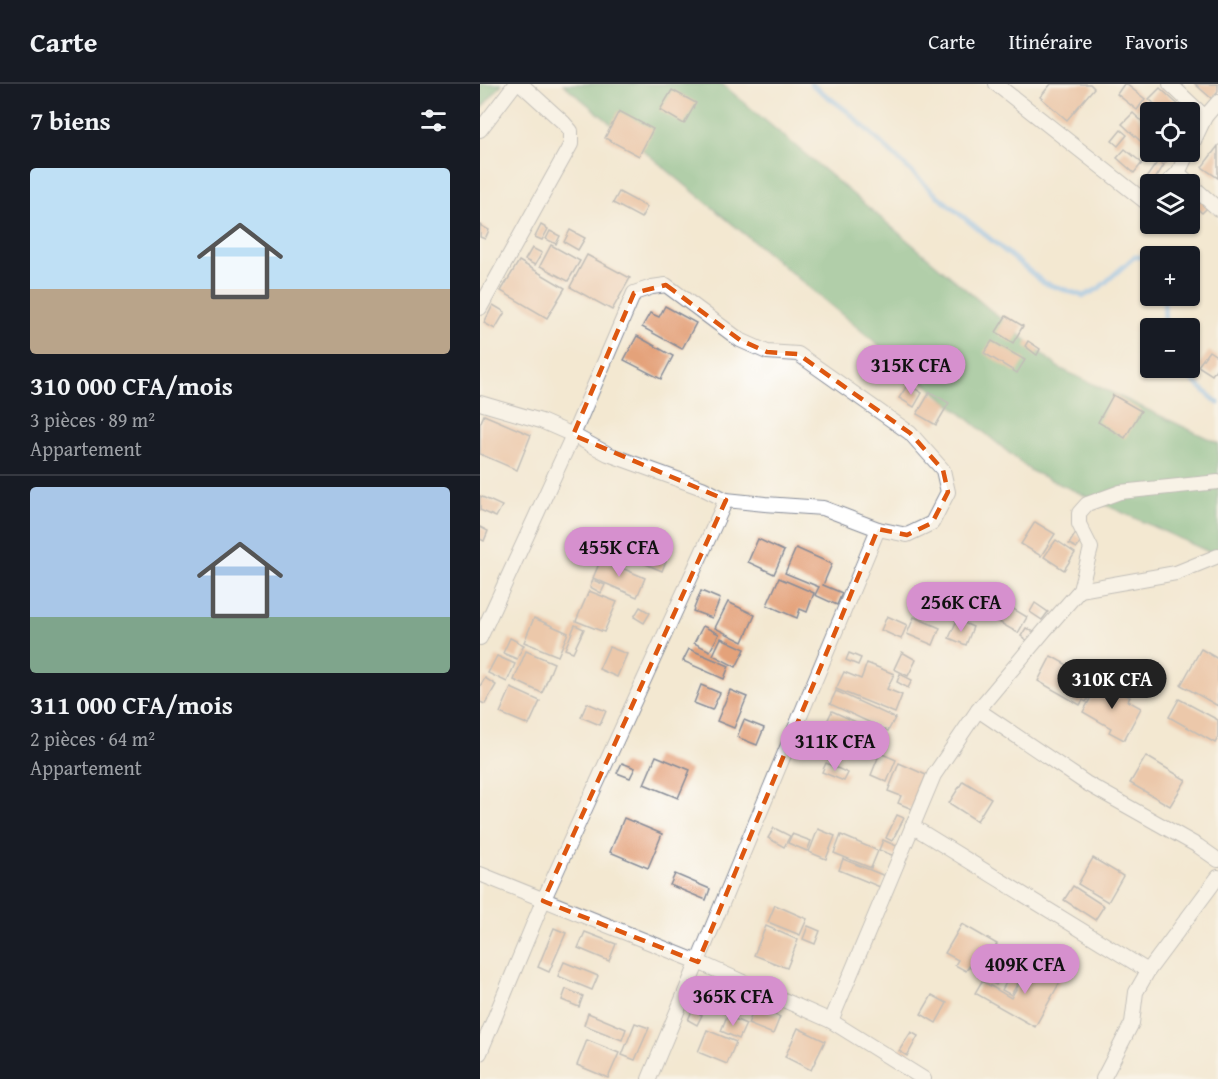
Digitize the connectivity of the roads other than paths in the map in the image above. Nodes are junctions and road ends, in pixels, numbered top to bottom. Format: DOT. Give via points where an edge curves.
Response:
graph roads {
  1 [pos="514,84"];
  2 [pos="521,84"];
  3 [pos="996,84"];
  4 [pos="1170,84"];
  5 [pos="1218,102"];
  6 [pos="1205,117"];
  7 [pos="1200,127"];
  8 [pos="480,130"];
  9 [pos="1183,162"];
  10 [pos="1178,173"];
  11 [pos="1140,197"];
  12 [pos="1218,209"];
  13 [pos="480,308"];
  14 [pos="480,403"];
  15 [pos="573,435"];
  16 [pos="1218,482"];
  17 [pos="726,500"];
  18 [pos="878,529"];
  19 [pos="1218,556"];
  20 [pos="1080,590"];
  21 [pos="480,638"];
  22 [pos="978,710"];
  23 [pos="912,826"];
  24 [pos="1218,860"];
  25 [pos="480,874"];
  26 [pos="1218,877"];
  27 [pos="543,901"];
  28 [pos="698,962"];
  29 [pos="1148,971"];
  30 [pos="831,1022"];
  31 [pos="480,1053"];
  32 [pos="649,1079"];
  33 [pos="924,1079"];
  34 [pos="1103,1079"];
  1 -- 8 [label="street"];
  2 -- 13 [label="street" via="571,131 571,144"];
  3 -- 11 [label="street"];
  4 -- 6 [label="street"];
  5 -- 6 [label="street"];
  6 -- 7 [label="street"];
  9 -- 10 [label="street"];
  10 -- 12 [label="street"];
  14 -- 15 [label="street"];
  15 -- 17 [label="street" via="608,454"];
  15 -- 18 [label="street" via="634,293 666,285 740,340 767,352 798,354 910,433 943,470 948,492 932,523 907,535"];
  15 -- 21 [label="street"];
  16 -- 20 [label="street" via="1120,492 1087,504 1079,513 1079,525 1091,548"];
  17 -- 18 [label="street" via="823,508"];
  17 -- 27 [label="street"];
  18 -- 28 [label="street"];
  19 -- 20 [label="street" via="1176,573"];
  20 -- 22 [label="street"];
  22 -- 23 [label="street" via="933,775"];
  22 -- 24 [label="street" via="1086,783"];
  23 -- 29 [label="street"];
  23 -- 30 [label="street"];
  25 -- 27 [label="street"];
  26 -- 29 [label="street"];
  27 -- 28 [label="street"];
  27 -- 31 [label="street"];
  28 -- 30 [label="street"];
  28 -- 32 [label="street"];
  29 -- 34 [label="street" via="1136,992 1132,1023"];
  30 -- 33 [label="street"];
}
